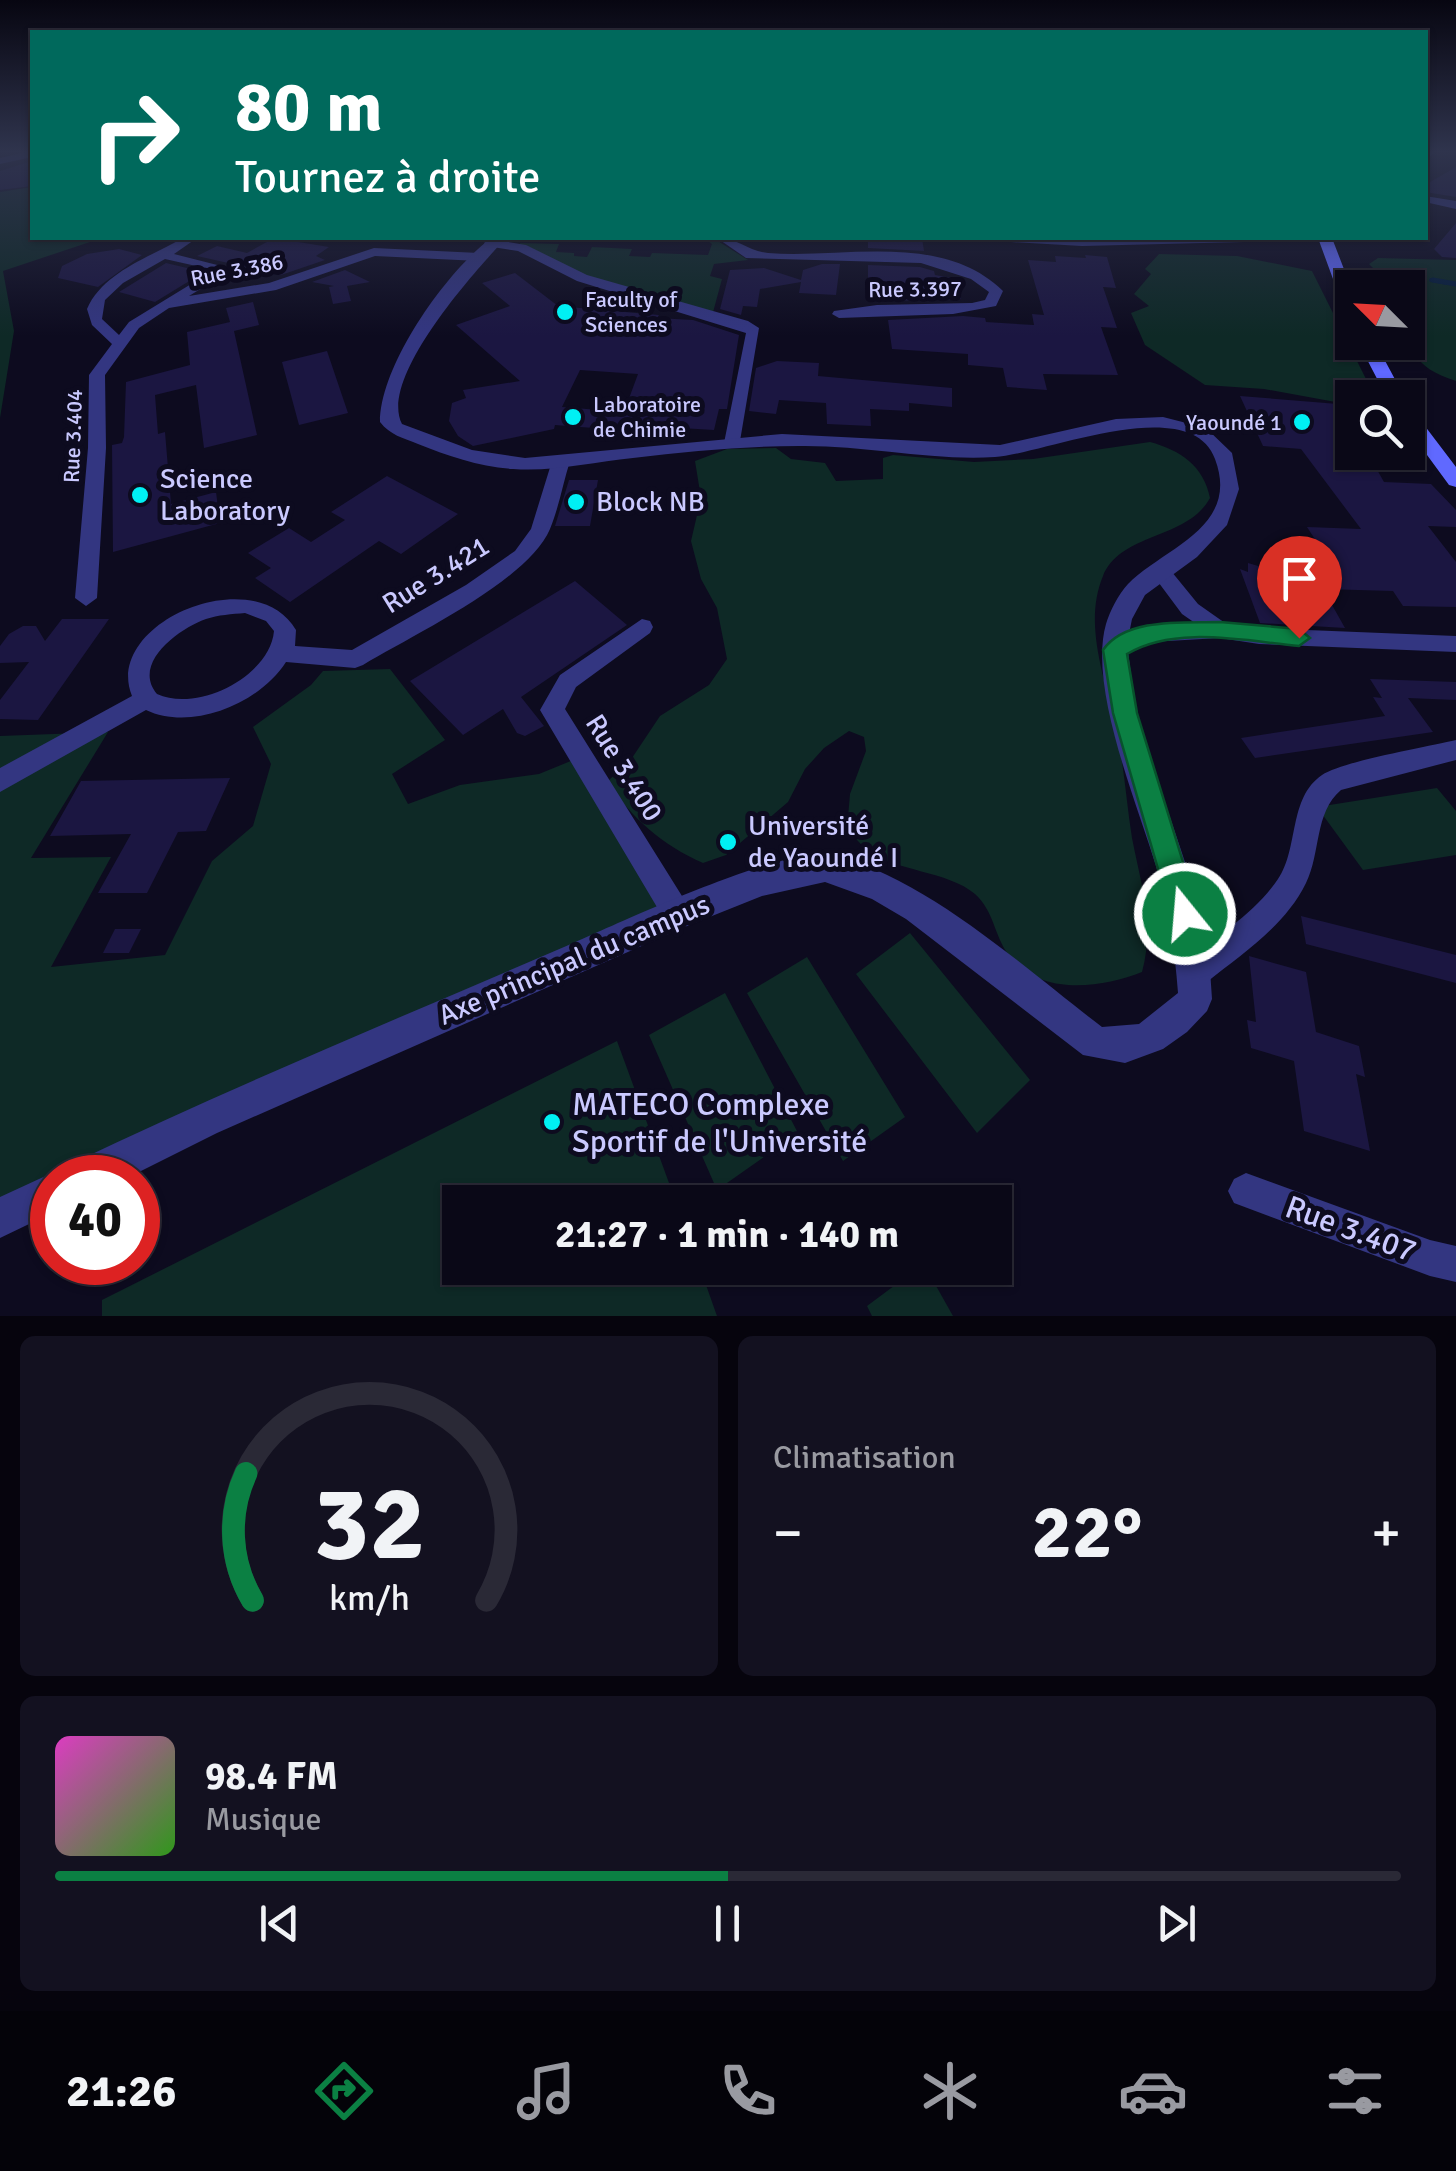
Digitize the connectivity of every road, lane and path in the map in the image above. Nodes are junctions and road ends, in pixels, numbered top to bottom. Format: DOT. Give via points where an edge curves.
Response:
graph roads {
  1 [pos="188,240"];
  2 [pos="726,240"];
  3 [pos="1046,240"];
  4 [pos="1163,240"];
  5 [pos="1326,240"];
  6 [pos="489,246"];
  7 [pos="163,255"];
  8 [pos="1337,270"];
  9 [pos="165,304"];
  10 [pos="839,314"];
  11 [pos="118,342"];
  12 [pos="1425,440"];
  13 [pos="732,443"];
  14 [pos="561,461"];
  15 [pos="1456,481"];
  16 [pos="1160,571"];
  17 [pos="86,598"];
  18 [pos="642,627"];
  19 [pos="1220,630"];
  20 [pos="1456,644"];
  21 [pos="1115,650"];
  22 [pos="281,653"];
  23 [pos="146,699"];
  24 [pos="1456,750"];
  25 [pos="0,782"];
  26 [pos="677,914"];
  27 [pos="1196,971"];
  28 [pos="132,1155"];
  29 [pos="1246,1192"];
  30 [pos="30,1204"];
  31 [pos="0,1218"];
  32 [pos="1456,1264"];
  1 -- 7 [label="street, Rue 3.386"];
  2 -- 10 [label="street, Rue 3.397" via="746,254 772,257 933,260 980,276 996,291 992,303 971,309 878,307"];
  3 -- 4 [label="street"];
  5 -- 8 [label="main road"];
  6 -- 9 [label="street, Rue 3.386" via="374,252 271,288"];
  6 -- 13 [label="street, Rue 3.386" via="521,248 582,278 754,331"];
  6 -- 14 [label="street" via="405,360 391,393 389,422 479,457"];
  7 -- 9 [label="street, Rue 3.386" via="226,269"];
  7 -- 11 [label="street" via="101,292 95,321"];
  9 -- 11 [label="street, Rue 3.404"];
  11 -- 17 [label="street, Rue 3.404" via="97,375"];
  12 -- 15 [label="main road"];
  13 -- 14 [label="street"];
  13 -- 16 [label="street" via="808,440 998,451 1139,422 1188,427 1226,456 1232,490 1218,527"];
  14 -- 22 [label="street, Rue 3.421" via="540,530 522,556 473,590 355,658"];
  16 -- 19 [label="street" via="1190,609"];
  16 -- 21 [label="street" via="1126,602"];
  18 -- 26 [label="street, Rue 3.400" via="568,681 552,710"];
  19 -- 20 [label="street"];
  19 -- 21 [label="street" via="1147,634"];
  21 -- 27 [label="street" via="1125,713"];
  22 -- 23 [label="street" via="258,681 219,703 177,710"];
  22 -- 23 [label="street" via="282,626 274,615 246,605 206,610 168,630 142,658 138,687"];
  23 -- 25 [label="street"];
  24 -- 27 [label="street" via="1320,789 1285,892"];
  26 -- 27 [label="street, Axe principal du campus" via="762,881 825,868 917,908 1095,1043 1114,1048 1151,1038 1184,1012 1196,999"];
  26 -- 28 [label="street, Axe principal du campus"];
  29 -- 32 [label="street, Rue 3.407"];
  30 -- 31 [label="street"];
}
